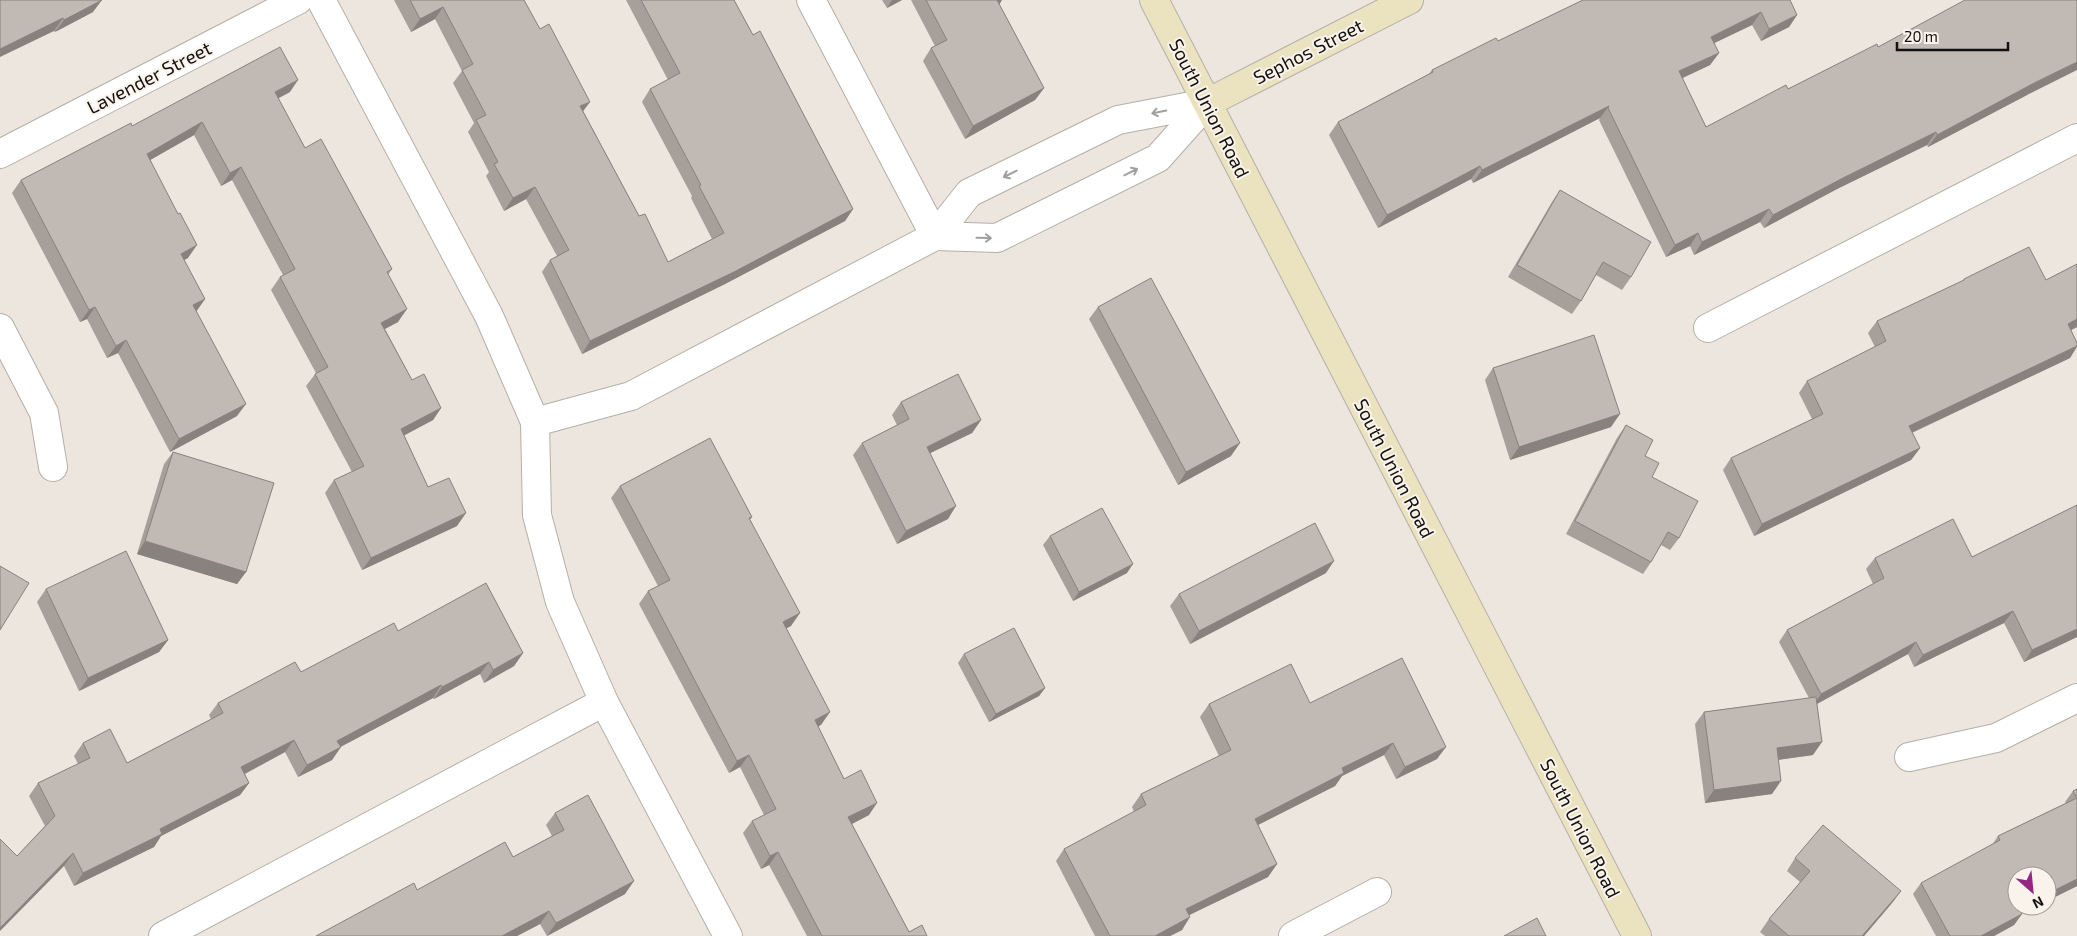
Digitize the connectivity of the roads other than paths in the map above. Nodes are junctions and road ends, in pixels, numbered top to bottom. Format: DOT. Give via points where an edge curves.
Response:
graph roads {
  1 [pos="298,0"];
  2 [pos="320,0"];
  3 [pos="811,0"];
  4 [pos="1154,0"];
  5 [pos="1409,0"];
  6 [pos="1207,103"];
  7 [pos="2077,138"];
  8 [pos="0,154"];
  9 [pos="935,236"];
  10 [pos="0,328"];
  11 [pos="1708,328"];
  12 [pos="535,422"];
  13 [pos="53,467"];
  14 [pos="2077,698"];
  15 [pos="604,702"];
  16 [pos="1909,757"];
  17 [pos="1377,892"];
  18 [pos="163,936"];
  19 [pos="728,936"];
  20 [pos="1293,936"];
  21 [pos="1637,936"];
  1 -- 8 [label="street, Lavender Street"];
  2 -- 12 [label="street" via="489,316"];
  3 -- 9 [label="street"];
  4 -- 6 [label="street, South Union Road"];
  5 -- 6 [label="street, Sephos Street"];
  6 -- 9 [label="street, one-way" via="1118,120 970,193"];
  9 -- 6 [label="street, one-way" via="997,238 1158,158"];
  6 -- 21 [label="street, South Union Road"];
  7 -- 11 [label="street"];
  9 -- 12 [label="street" via="632,396"];
  10 -- 13 [label="street" via="44,413"];
  12 -- 15 [label="street" via="537,515 560,602"];
  14 -- 16 [label="street" via="1996,738"];
  15 -- 18 [label="street"];
  15 -- 19 [label="street"];
  17 -- 20 [label="street"];
}
